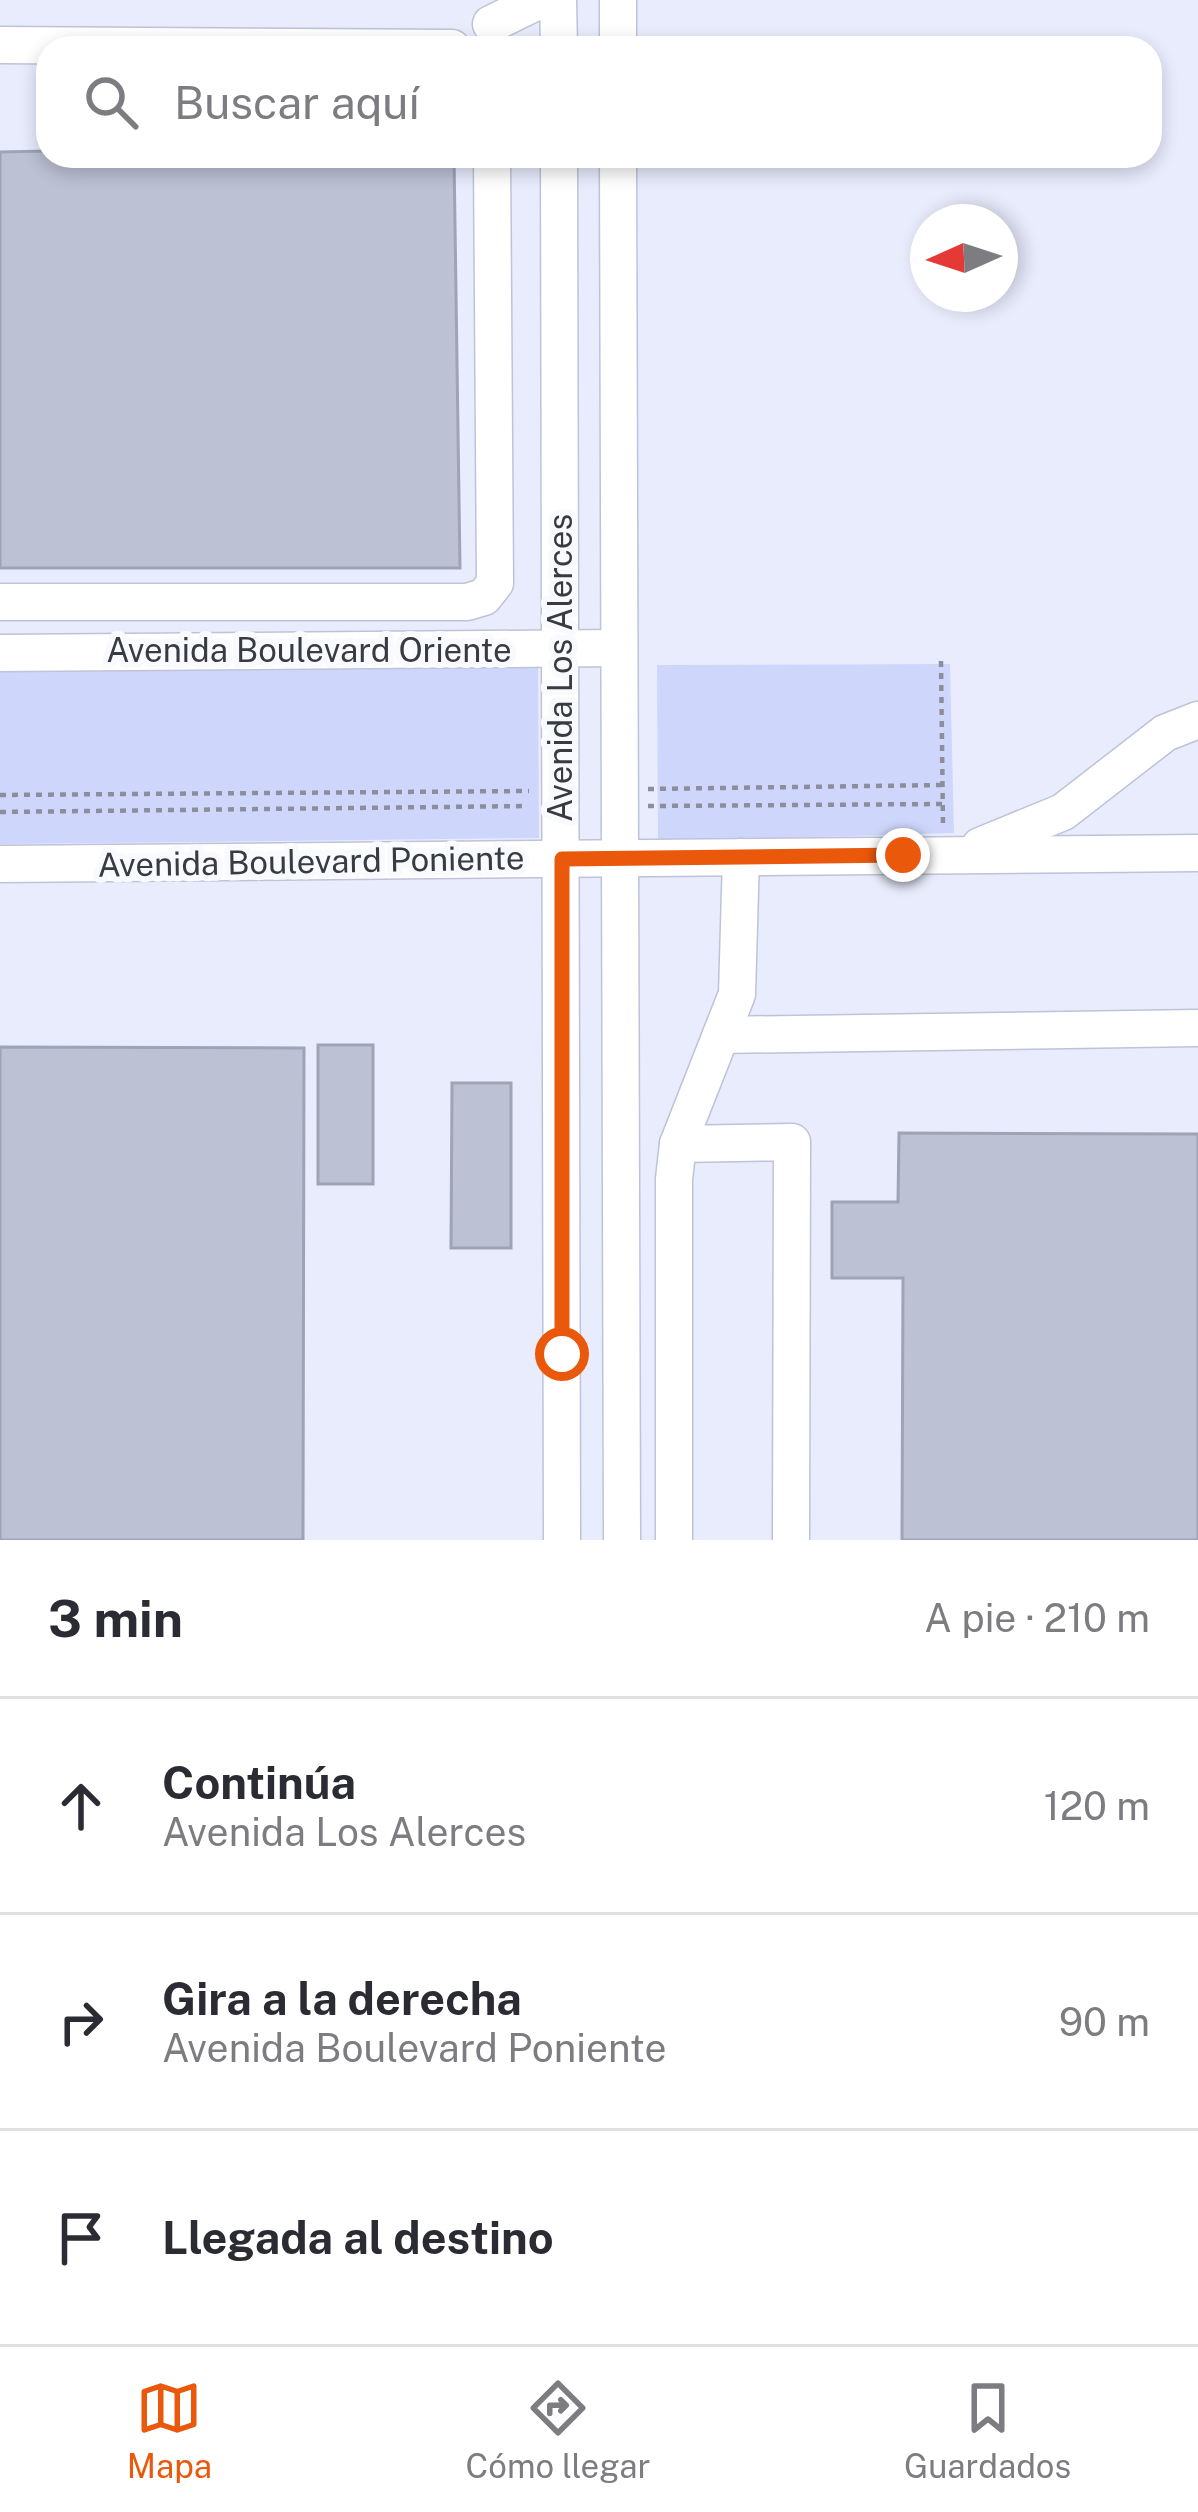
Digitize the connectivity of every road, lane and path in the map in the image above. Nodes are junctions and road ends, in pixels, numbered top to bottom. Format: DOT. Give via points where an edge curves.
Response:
graph roads {
  1 [pos="540,0"];
  2 [pos="558,0"];
  3 [pos="618,0"];
  4 [pos="491,24"];
  5 [pos="559,36"];
  6 [pos="618,36"];
  7 [pos="0,45"];
  8 [pos="36,45"];
  9 [pos="492,168"];
  10 [pos="560,168"];
  11 [pos="618,168"];
  12 [pos="0,602"];
  13 [pos="560,648"];
  14 [pos="617,648"];
  15 [pos="0,653"];
  16 [pos="941,661"];
  17 [pos="1198,720"];
  18 [pos="943,785"];
  19 [pos="0,795"];
  20 [pos="562,798"];
  21 [pos="618,799"];
  22 [pos="943,804"];
  23 [pos="0,812"];
  24 [pos="1198,853"];
  25 [pos="950,855"];
  26 [pos="741,857"];
  27 [pos="619,858"];
  28 [pos="562,859"];
  29 [pos="0,864"];
  30 [pos="1198,1028"];
  31 [pos="721,1034"];
  32 [pos="678,1144"];
  33 [pos="562,1540"];
  34 [pos="622,1540"];
  35 [pos="674,1540"];
  36 [pos="791,1540"];
  1 -- 4 [label="street"];
  2 -- 5 [label="street"];
  3 -- 6 [label="street"];
  7 -- 8 [label="street"];
  9 -- 12 [label="street" via="495,583 484,597"];
  10 -- 13 [label="street, Avenida Los Alerces"];
  11 -- 14 [label="street, Avenida Los Alerces"];
  13 -- 14 [label="street, Avenida Boulevard Oriente"];
  13 -- 15 [label="street, Avenida Boulevard Oriente"];
  13 -- 20 [label="street, Avenida Los Alerces"];
  14 -- 21 [label="street, Avenida Los Alerces"];
  16 -- 18 [label="path"];
  17 -- 25 [label="street" via="1166,733 1064,812"];
  18 -- 21 [label="path"];
  18 -- 22 [label="path"];
  19 -- 20 [label="path"];
  20 -- 23 [label="path"];
  20 -- 28 [label="street, Avenida Los Alerces"];
  21 -- 22 [label="path"];
  21 -- 27 [label="street, Avenida Los Alerces"];
  22 -- 25 [label="path"];
  24 -- 25 [label="street, Avenida Boulevard Poniente"];
  25 -- 26 [label="street, Avenida Boulevard Poniente"];
  26 -- 27 [label="street, Avenida Boulevard Poniente"];
  26 -- 31 [label="street" via="737,994"];
  27 -- 28 [label="street, Avenida Boulevard Poniente"];
  27 -- 34 [label="street, Avenida Los Alerces"];
  28 -- 29 [label="street, Avenida Boulevard Poniente"];
  28 -- 33 [label="street, Avenida Los Alerces"];
  30 -- 31 [label="street"];
  31 -- 32 [label="street"];
  32 -- 35 [label="street"];
  32 -- 36 [label="street" via="792,1142"];
}
